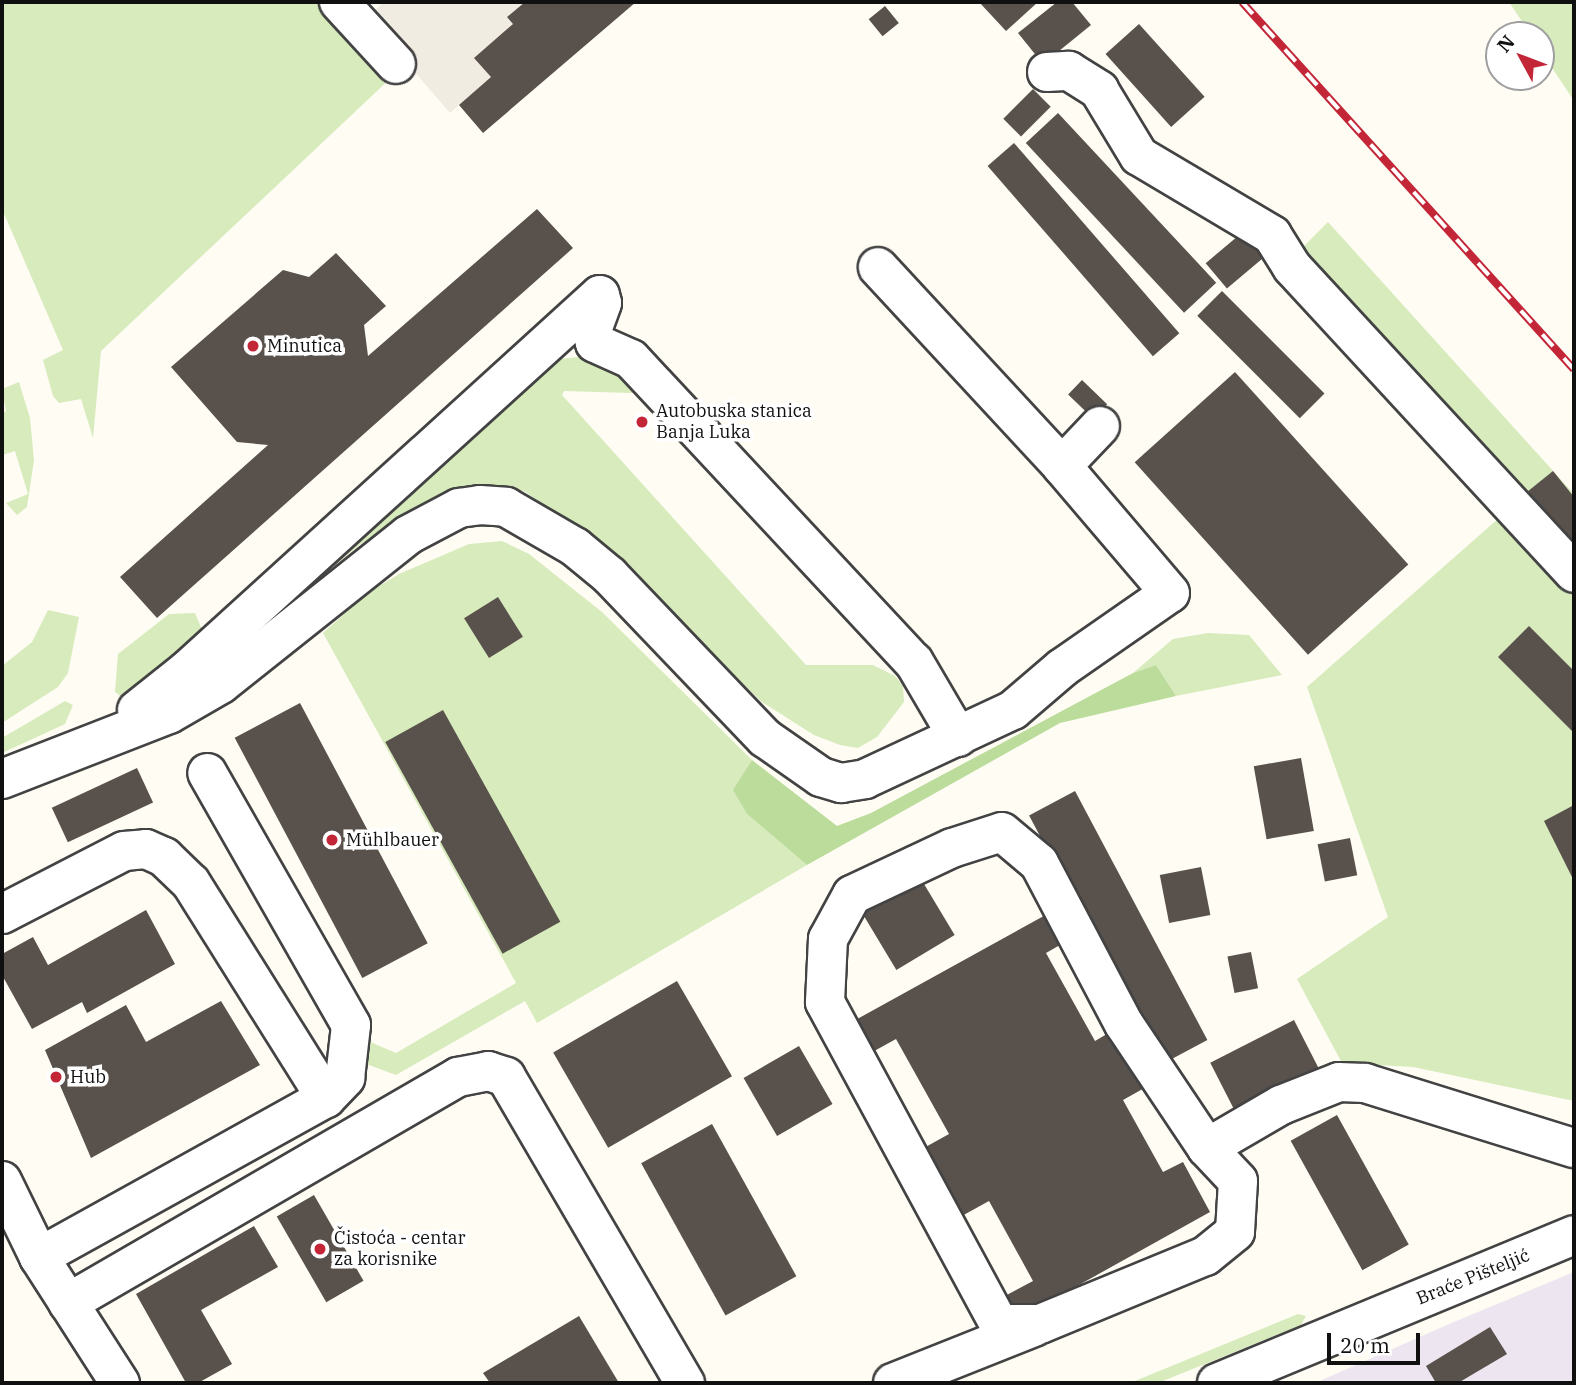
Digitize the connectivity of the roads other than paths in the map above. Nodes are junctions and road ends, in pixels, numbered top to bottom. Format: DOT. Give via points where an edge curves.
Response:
graph roads {
  1 [pos="339,2"];
  2 [pos="396,64"];
  3 [pos="1047,72"];
  4 [pos="878,268"];
  5 [pos="1100,426"];
  6 [pos="1062,466"];
  7 [pos="1574,573"];
  8 [pos="958,737"];
  9 [pos="101,738"];
  10 [pos="207,773"];
  11 [pos="2,779"];
  12 [pos="2,914"];
  13 [pos="326,1098"];
  14 [pos="1207,1148"];
  15 [pos="1574,1148"];
  16 [pos="2,1181"];
  17 [pos="1574,1235"];
  18 [pos="39,1257"];
  19 [pos="68,1303"];
  20 [pos="1040,1324"];
  21 [pos="120,1383"];
  22 [pos="685,1383"];
  23 [pos="893,1383"];
  24 [pos="1217,1383"];
  1 -- 2 [label="street"];
  3 -- 7 [label="street" via="1069,71 1099,90 1139,156 1272,235 1292,267"];
  4 -- 6 [label="street"];
  5 -- 6 [label="street"];
  6 -- 8 [label="street" via="1170,593 1062,668 1013,710"];
  8 -- 9 [label="street" via="865,779 841,783 821,777 765,738 610,576 575,547 506,508 480,505 459,508 408,535 221,684 169,714"];
  8 -- 9 [label="street" via="914,662 631,359 596,343 593,324 602,297 407,450 186,671"];
  9 -- 11 [label="street"];
  10 -- 13 [label="street" via="351,1025 345,1078"];
  12 -- 13 [label="street" via="124,850 146,849 164,856 191,883"];
  13 -- 18 [label="street"];
  14 -- 15 [label="street" via="1281,1105 1339,1082 1365,1083"];
  14 -- 20 [label="street" via="1238,1181 1235,1232 1205,1256"];
  14 -- 20 [label="street" via="1124,1024 1039,863 1002,832 952,848 852,895 828,939 825,1002 999,1324"];
  16 -- 18 [label="street"];
  17 -- 24 [label="street, Braće Pišteljić"];
  18 -- 19 [label="street"];
  19 -- 21 [label="street"];
  19 -- 22 [label="street" via="458,1077 488,1071 506,1077"];
  20 -- 23 [label="street"];
}
